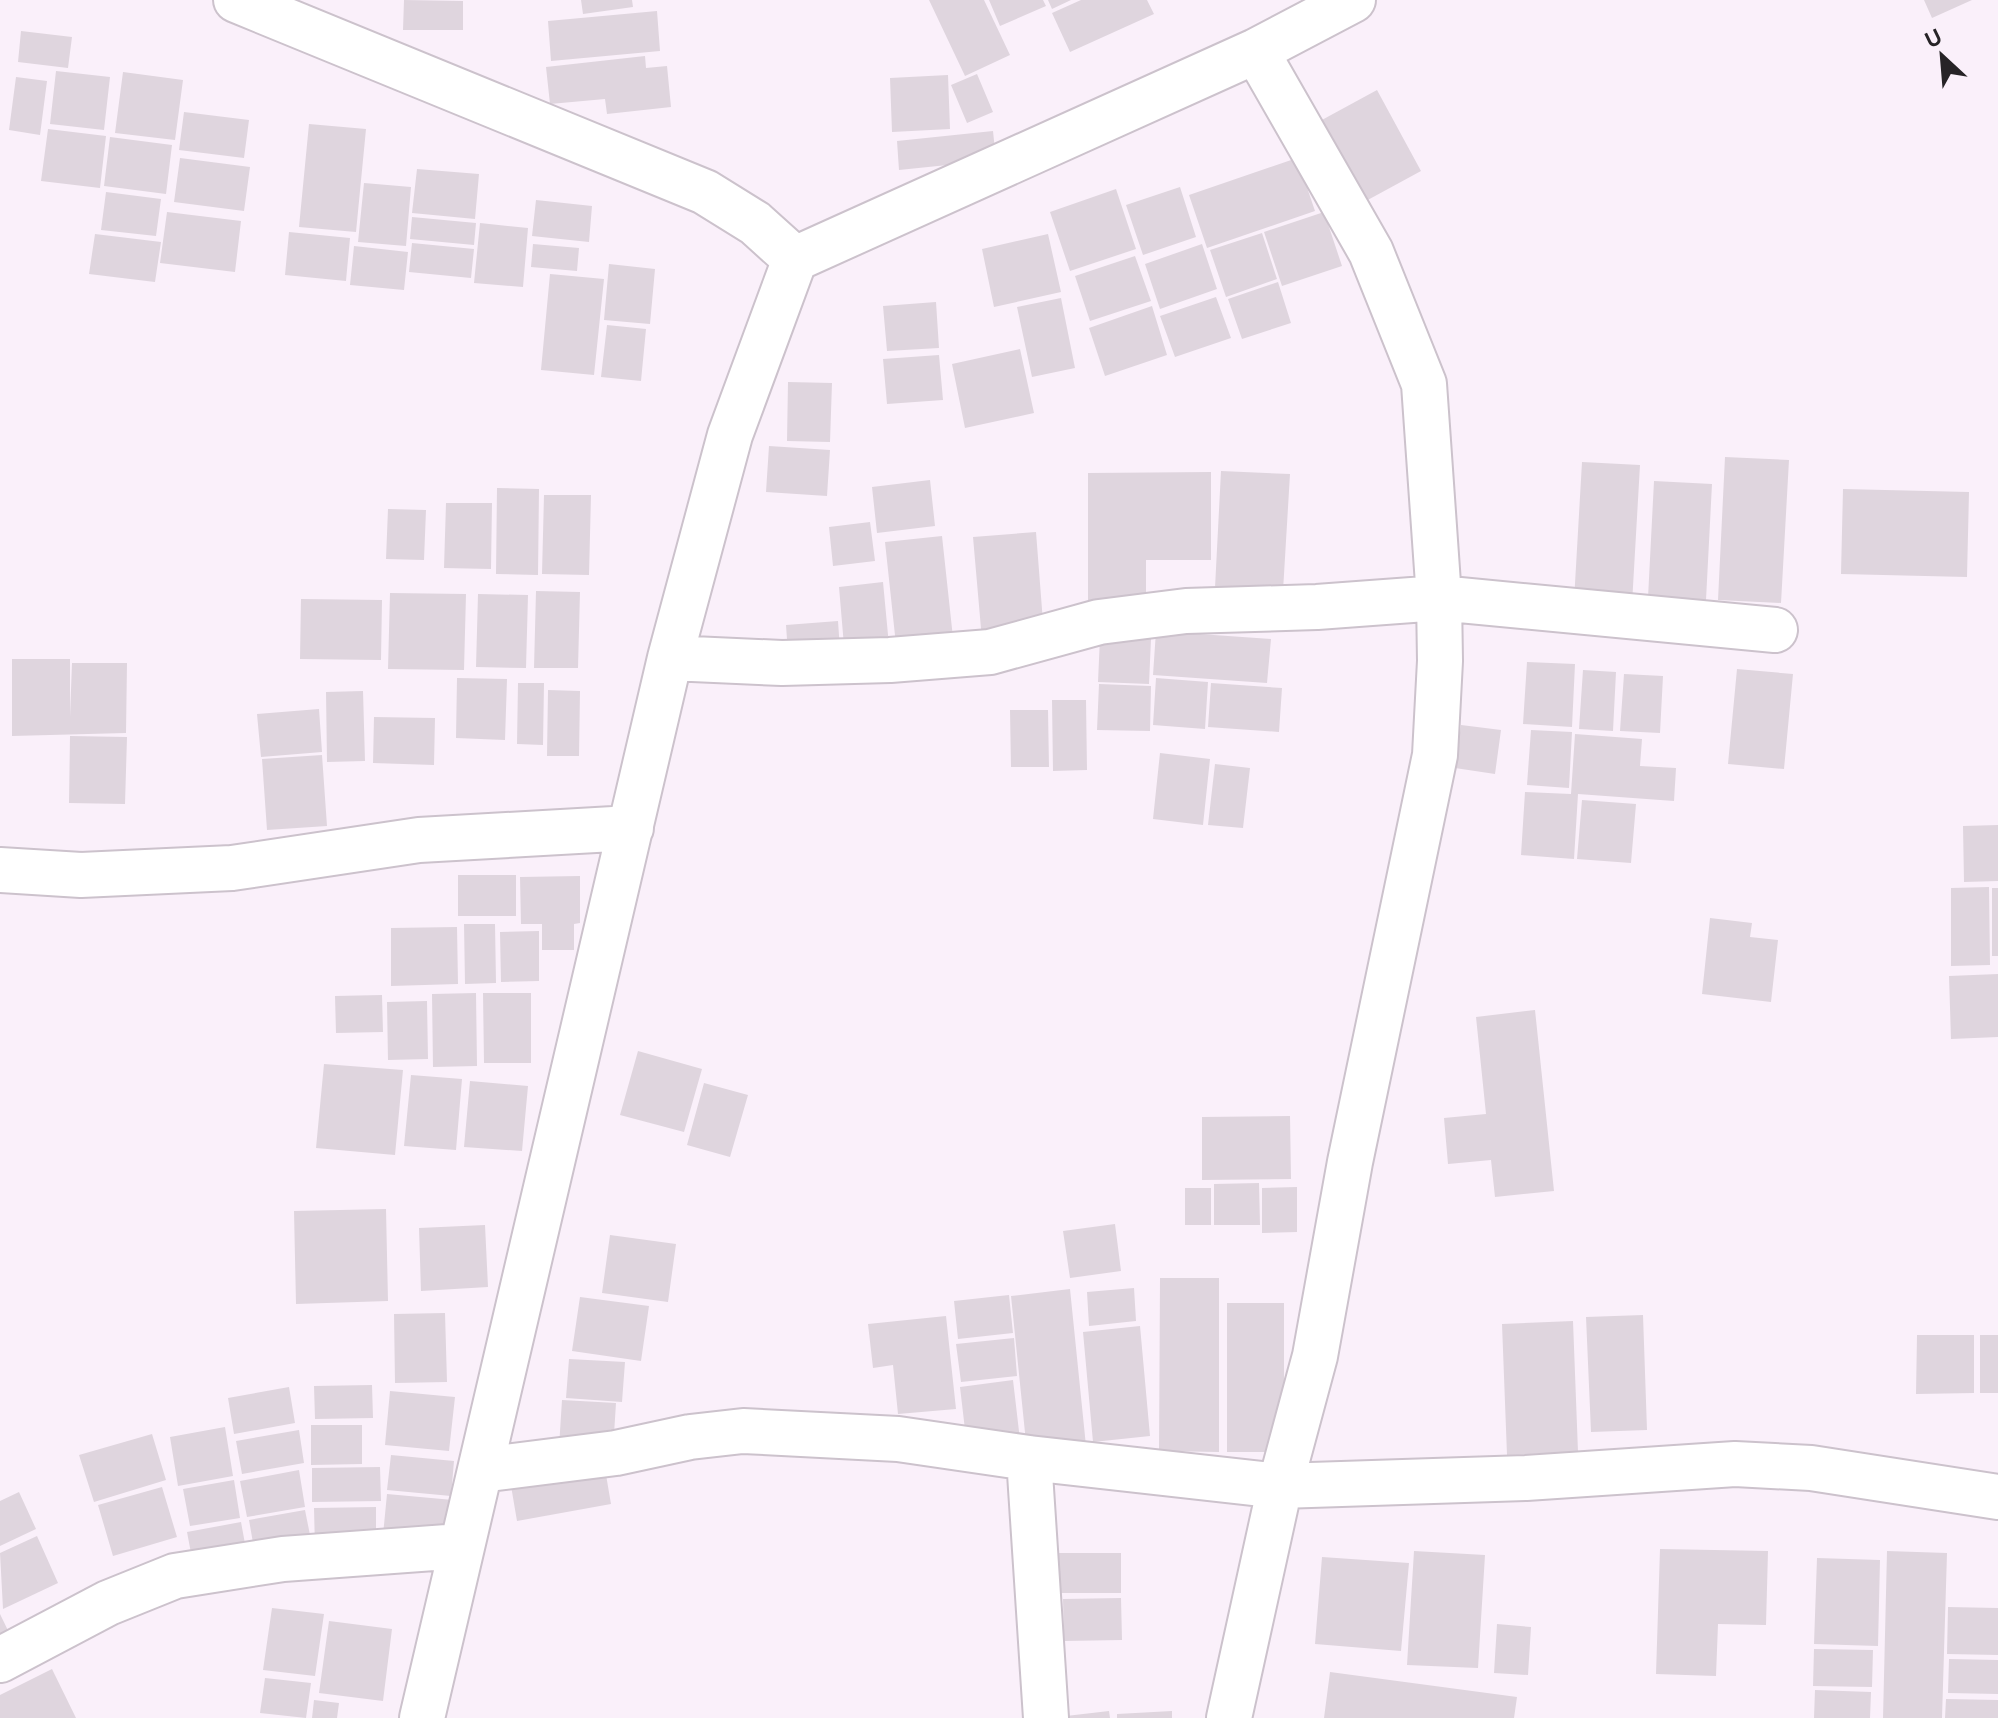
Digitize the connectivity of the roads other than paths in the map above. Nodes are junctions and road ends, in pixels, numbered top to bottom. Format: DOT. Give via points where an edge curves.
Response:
graph roads {
  1 [pos="236,0"];
  2 [pos="1348,1"];
  3 [pos="1256,51"];
  4 [pos="795,259"];
  5 [pos="1439,598"];
  6 [pos="1775,630"];
  7 [pos="670,658"];
  8 [pos="631,828"];
  9 [pos="0,870"];
  10 [pos="1029,1458"];
  11 [pos="481,1470"];
  12 [pos="1280,1486"];
  13 [pos="1998,1497"];
  14 [pos="461,1546"];
  15 [pos="0,1660"];
  16 [pos="422,1718"];
  17 [pos="1046,1718"];
  18 [pos="1229,1718"];
  1 -- 4 [label="street" via="705,192 755,223"];
  2 -- 3 [label="street"];
  3 -- 4 [label="street"];
  3 -- 5 [label="street" via="1371,252 1424,384"];
  4 -- 7 [label="street" via="730,435"];
  5 -- 6 [label="street"];
  5 -- 7 [label="street" via="1186,611 1099,622 990,652 890,660"];
  5 -- 12 [label="street" via="1435,755 1315,1356"];
  7 -- 8 [label="street"];
  8 -- 9 [label="street" via="419,840 232,868 81,875"];
  8 -- 11 [label="street"];
  10 -- 11 [label="street" via="898,1439 743,1431"];
  10 -- 12 [label="street"];
  10 -- 17 [label="street"];
  11 -- 14 [label="street"];
  12 -- 13 [label="street" via="1735,1464 1811,1468"];
  12 -- 18 [label="street"];
  14 -- 15 [label="street" via="283,1559 175,1576 108,1603"];
  14 -- 16 [label="street"];
}
